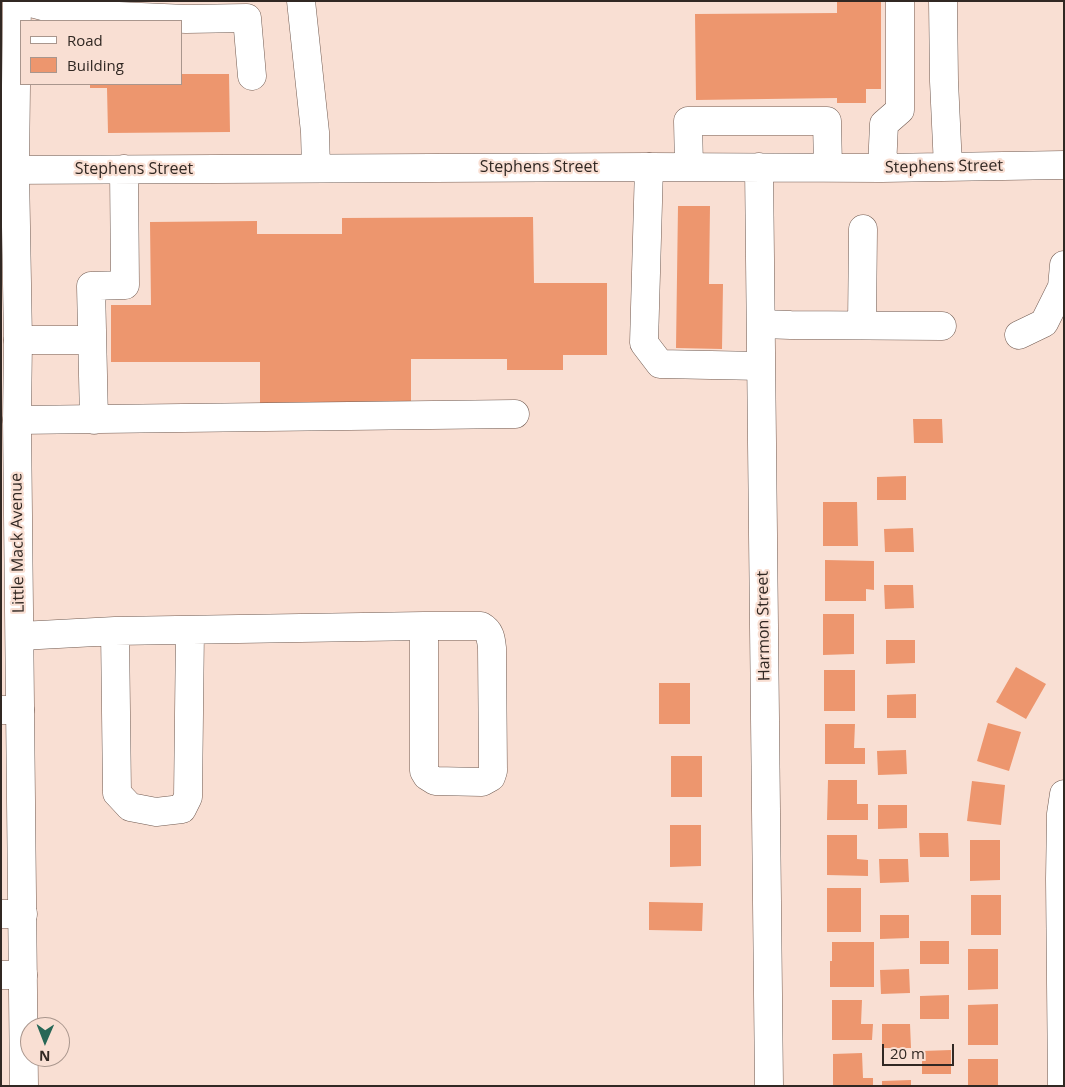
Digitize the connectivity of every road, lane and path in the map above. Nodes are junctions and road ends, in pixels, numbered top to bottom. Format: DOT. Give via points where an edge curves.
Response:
graph roads {
  1 [pos="17,1"];
  2 [pos="23,1"];
  3 [pos="301,1"];
  4 [pos="900,1"];
  5 [pos="943,1"];
  6 [pos="252,76"];
  7 [pos="1064,165"];
  8 [pos="649,167"];
  9 [pos="689,167"];
  10 [pos="759,167"];
  11 [pos="828,167"];
  12 [pos="948,167"];
  13 [pos="316,168"];
  14 [pos="882,168"];
  15 [pos="124,169"];
  16 [pos="8,170"];
  17 [pos="863,229"];
  18 [pos="1064,265"];
  19 [pos="761,324"];
  20 [pos="862,325"];
  21 [pos="942,326"];
  22 [pos="1019,335"];
  23 [pos="92,340"];
  24 [pos="12,349"];
  25 [pos="761,366"];
  26 [pos="514,414"];
  27 [pos="17,420"];
  28 [pos="94,420"];
  29 [pos="10,555"];
  30 [pos="424,626"];
  31 [pos="190,630"];
  32 [pos="115,631"];
  33 [pos="20,636"];
  34 [pos="11,710"];
  35 [pos="1064,794"];
  36 [pos="12,914"];
  37 [pos="12,975"];
  38 [pos="24,1086"];
  39 [pos="769,1086"];
  40 [pos="1062,1086"];
  1 -- 16 [label="street, Little Mack Avenue"];
  2 -- 6 [label="street" via="73,14 247,18"];
  3 -- 13 [label="street"];
  4 -- 14 [label="street" via="900,110 884,124"];
  5 -- 12 [label="street"];
  7 -- 12 [label="street, Stephens Street"];
  8 -- 9 [label="street, Stephens Street"];
  8 -- 13 [label="street, Stephens Street"];
  8 -- 25 [label="street" via="644,343 660,364"];
  9 -- 10 [label="street, Stephens Street"];
  9 -- 11 [label="street" via="688,121 827,121"];
  10 -- 11 [label="street, Stephens Street"];
  10 -- 19 [label="street, Harmon Street"];
  11 -- 14 [label="street, Stephens Street"];
  12 -- 14 [label="street, Stephens Street"];
  13 -- 15 [label="street, Stephens Street"];
  15 -- 16 [label="street, Stephens Street"];
  15 -- 23 [label="street" via="125,284 91,286"];
  16 -- 24 [label="street, Little Mack Avenue"];
  17 -- 20 [label="street"];
  18 -- 22 [label="street" via="1062,287 1044,323"];
  19 -- 20 [label="street"];
  19 -- 25 [label="street, Harmon Street"];
  20 -- 21 [label="street"];
  23 -- 24 [label="street"];
  23 -- 28 [label="street"];
  24 -- 27 [label="street, Little Mack Avenue"];
  25 -- 39 [label="street, Harmon Street"];
  26 -- 28 [label="street"];
  27 -- 28 [label="street"];
  27 -- 29 [label="street, Little Mack Avenue"];
  29 -- 33 [label="street, Little Mack Avenue"];
  30 -- 30 [label="street" via="481,626 491,636 493,771 491,777 482,782 435,781 424,771"];
  30 -- 31 [label="street"];
  31 -- 32 [label="street"];
  31 -- 32 [label="street" via="188,797 182,809 156,812 130,807 117,793"];
  32 -- 33 [label="street"];
  33 -- 34 [label="street, Little Mack Avenue"];
  34 -- 36 [label="street, Little Mack Avenue"];
  35 -- 40 [label="street" via="1060,869"];
  36 -- 37 [label="street, Little Mack Avenue"];
  37 -- 38 [label="street, Little Mack Avenue"];
}
